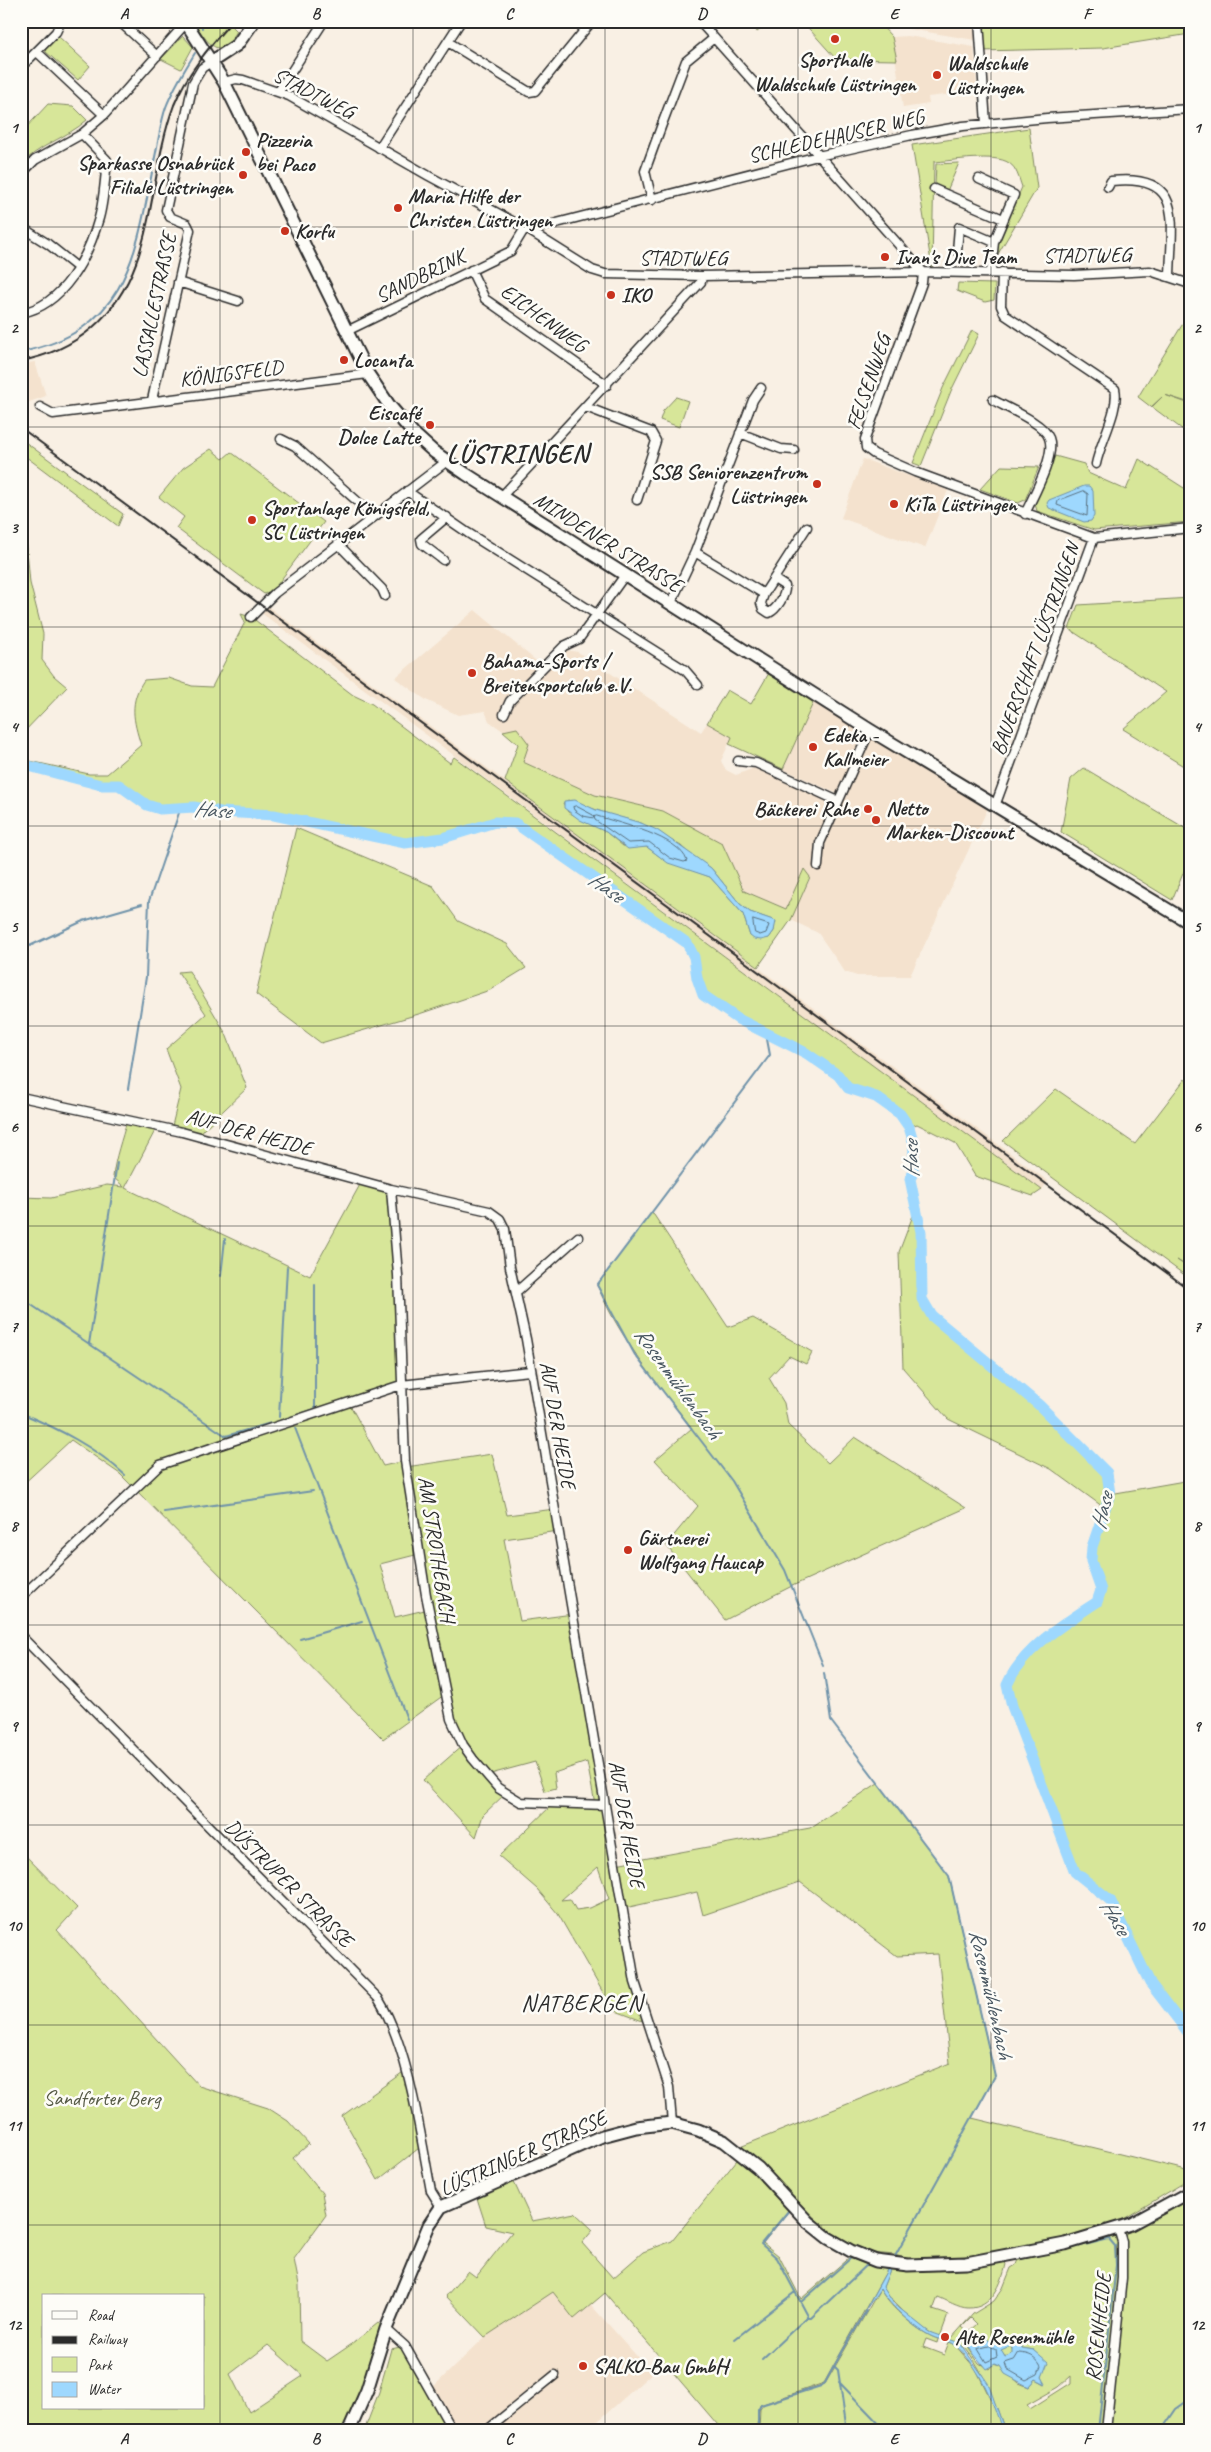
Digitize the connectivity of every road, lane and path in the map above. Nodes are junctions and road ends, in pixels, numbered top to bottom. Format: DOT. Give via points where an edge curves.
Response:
graph roads {
  1 [pos="61,21"];
  2 [pos="118,21"];
  3 [pos="254,21"];
  4 [pos="324,21"];
  5 [pos="461,21"];
  6 [pos="592,21"];
  7 [pos="699,21"];
  8 [pos="979,21"];
  9 [pos="185,22"];
  10 [pos="714,38"];
  11 [pos="448,42"];
  12 [pos="37,52"];
  13 [pos="158,56"];
  14 [pos="211,62"];
  15 [pos="21,68"];
  16 [pos="224,82"];
  17 [pos="279,91"];
  18 [pos="1190,109"];
  19 [pos="104,116"];
  20 [pos="986,124"];
  21 [pos="82,134"];
  22 [pos="380,148"];
  23 [pos="818,156"];
  24 [pos="21,174"];
  25 [pos="979,179"];
  26 [pos="1108,187"];
  27 [pos="934,189"];
  28 [pos="652,200"];
  29 [pos="1003,219"];
  30 [pos="21,227"];
  31 [pos="525,228"];
  32 [pos="994,242"];
  33 [pos="957,251"];
  34 [pos="78,268"];
  35 [pos="472,270"];
  36 [pos="923,272"];
  37 [pos="991,272"];
  38 [pos="1002,272"];
  39 [pos="702,276"];
  40 [pos="1170,277"];
  41 [pos="178,282"];
  42 [pos="1190,284"];
  43 [pos="238,301"];
  44 [pos="21,313"];
  45 [pos="347,331"];
  46 [pos="368,374"];
  47 [pos="606,385"];
  48 [pos="761,388"];
  49 [pos="152,400"];
  50 [pos="993,400"];
  51 [pos="40,407"];
  52 [pos="586,407"];
  53 [pos="740,433"];
  54 [pos="281,439"];
  55 [pos="794,450"];
  56 [pos="447,461"];
  57 [pos="1096,464"];
  58 [pos="407,491"];
  59 [pos="501,497"];
  60 [pos="638,500"];
  61 [pos="1026,514"];
  62 [pos="374,516"];
  63 [pos="446,517"];
  64 [pos="807,527"];
  65 [pos="1190,528"];
  66 [pos="1094,538"];
  67 [pos="338,544"];
  68 [pos="695,552"];
  69 [pos="443,560"];
  70 [pos="625,575"];
  71 [pos="774,579"];
  72 [pos="764,594"];
  73 [pos="386,596"];
  74 [pos="671,604"];
  75 [pos="597,614"];
  76 [pos="251,617"];
  77 [pos="698,684"];
  78 [pos="504,714"];
  79 [pos="870,730"];
  80 [pos="738,761"];
  81 [pos="838,801"];
  82 [pos="995,806"];
  83 [pos="818,866"];
  84 [pos="1190,923"];
  85 [pos="21,1097"];
  86 [pos="391,1189"];
  87 [pos="578,1237"];
  88 [pos="516,1292"];
  89 [pos="530,1371"];
  90 [pos="401,1385"];
  91 [pos="21,1597"];
  92 [pos="21,1636"];
  93 [pos="605,1804"];
  94 [pos="672,2123"];
  95 [pos="1190,2192"];
  96 [pos="441,2207"];
  97 [pos="1118,2228"];
  98 [pos="386,2329"];
  99 [pos="555,2375"];
  100 [pos="349,2431"];
  101 [pos="453,2431"];
  102 [pos="486,2431"];
  103 [pos="1106,2431"];
  1 -- 12 [label="street" via="56,32"];
  2 -- 13 [label="street"];
  3 -- 14 [label="main road" via="237,45"];
  4 -- 17 [label="street"];
  5 -- 11 [label="street"];
  6 -- 11 [label="street" via="535,91 528,92"];
  7 -- 10 [label="street"];
  8 -- 20 [label="street"];
  9 -- 13 [label="street"];
  9 -- 14 [label="main road, MINDENER STRASSE"];
  10 -- 23 [label="street"];
  10 -- 28 [label="street" via="686,61 645,170"];
  11 -- 22 [label="street"];
  12 -- 15 [label="street"];
  12 -- 19 [label="street"];
  13 -- 19 [label="street"];
  14 -- 16 [label="main road, MINDENER STRASSE"];
  14 -- 41 [label="street, LASSALLESTRASSE" via="202,68 193,83 166,210 170,217 187,224 190,230"];
  16 -- 17 [label="street, STADTWEG" via="243,80"];
  16 -- 45 [label="main road, MINDENER STRASSE"];
  17 -- 22 [label="street, STADTWEG"];
  18 -- 20 [label="street, SCHLEDEHAUSER WEG"];
  19 -- 21 [label="street"];
  20 -- 23 [label="street, SCHLEDEHAUSER WEG" via="912,134"];
  21 -- 24 [label="street" via="35,160"];
  21 -- 34 [label="street" via="107,160 99,218"];
  22 -- 31 [label="street, STADTWEG"];
  23 -- 28 [label="street, SCHLEDEHAUSER WEG"];
  23 -- 36 [label="street"];
  25 -- 29 [label="street" via="1014,195"];
  26 -- 40 [label="street" via="1111,181 1134,179 1152,183 1163,192 1170,207"];
  27 -- 29 [label="street"];
  28 -- 31 [label="street, SCHLEDEHAUSER WEG" via="537,228"];
  29 -- 32 [label="street"];
  30 -- 34 [label="street"];
  31 -- 35 [label="street, SANDBRINK" via="511,251"];
  31 -- 39 [label="street, STADTWEG" via="592,270 605,274"];
  32 -- 33 [label="street" via="959,227 956,232"];
  32 -- 37 [label="street"];
  34 -- 44 [label="street" via="51,299 32,311"];
  35 -- 45 [label="street, SANDBRINK"];
  35 -- 47 [label="street, EICHENWEG" via="485,299"];
  36 -- 37 [label="street, STADTWEG"];
  36 -- 39 [label="street, STADTWEG"];
  36 -- 61 [label="street, FELSENWEG" via="922,283 865,439 866,448 915,472"];
  37 -- 38 [label="street, STADTWEG"];
  38 -- 40 [label="street, STADTWEG" via="1074,275 1150,271"];
  38 -- 57 [label="street" via="1001,306 1005,315 1115,389 1118,398"];
  39 -- 47 [label="street" via="701,282"];
  40 -- 42 [label="street, STADTWEG"];
  41 -- 43 [label="street"];
  41 -- 49 [label="street, LASSALLESTRASSE"];
  45 -- 46 [label="main road, MINDENER STRASSE"];
  46 -- 49 [label="street, KÖNIGSFELD"];
  46 -- 56 [label="main road, MINDENER STRASSE" via="413,433"];
  47 -- 52 [label="street"];
  48 -- 53 [label="street"];
  49 -- 51 [label="street, KÖNIGSFELD" via="53,414"];
  50 -- 61 [label="street" via="1035,423 1049,437 1051,452"];
  52 -- 59 [label="street"];
  52 -- 60 [label="street" via="651,432 656,441"];
  53 -- 55 [label="street" via="781,449"];
  53 -- 68 [label="street"];
  54 -- 62 [label="street" via="295,446"];
  56 -- 58 [label="street"];
  56 -- 59 [label="main road, MINDENER STRASSE"];
  58 -- 62 [label="street"];
  58 -- 63 [label="street"];
  59 -- 70 [label="main road, MINDENER STRASSE"];
  61 -- 66 [label="street, FELSENWEG"];
  62 -- 67 [label="street"];
  63 -- 69 [label="street" via="421,539 422,544"];
  63 -- 75 [label="street"];
  64 -- 71 [label="street"];
  65 -- 66 [label="street, BAUERSCHAFT LÜSTRINGEN"];
  66 -- 82 [label="street, BAUERSCHAFT LÜSTRINGEN"];
  67 -- 73 [label="street"];
  67 -- 76 [label="street" via="275,593"];
  68 -- 72 [label="street"];
  68 -- 74 [label="street"];
  70 -- 74 [label="main road, MINDENER STRASSE"];
  70 -- 75 [label="street"];
  71 -- 72 [label="street"];
  71 -- 72 [label="street" via="785,586 786,591 774,610 763,609"];
  74 -- 79 [label="main road, MINDENER STRASSE"];
  75 -- 77 [label="street" via="684,670"];
  75 -- 78 [label="street" via="579,639 564,646 510,700"];
  79 -- 81 [label="street"];
  79 -- 82 [label="main road, MINDENER STRASSE"];
  80 -- 81 [label="street" via="756,763"];
  81 -- 83 [label="street" via="820,843"];
  82 -- 84 [label="main road, MINDENER STRASSE"];
  85 -- 86 [label="street, AUF DER HEIDE" via="182,1132"];
  86 -- 88 [label="street, AUF DER HEIDE" via="489,1211 500,1219 505,1229"];
  86 -- 90 [label="street, AM STROTHEBACH" via="398,1275"];
  87 -- 88 [label="street"];
  88 -- 89 [label="street, AUF DER HEIDE"];
  89 -- 90 [label="street"];
  89 -- 93 [label="street, AUF DER HEIDE"];
  90 -- 91 [label="street" via="160,1465"];
  90 -- 93 [label="street, AM STROTHEBACH" via="405,1461 426,1595 445,1695 463,1745 498,1788 521,1802"];
  92 -- 96 [label="street, DÜSTRUPER STRASSE" via="378,1998 388,2015 406,2070 431,2191"];
  93 -- 94 [label="street, AUF DER HEIDE" via="635,1982 669,2087"];
  94 -- 96 [label="main road, LÜSTRINGER STRASSE" via="636,2127 602,2136"];
  94 -- 97 [label="main road, LÜSTRINGER STRASSE" via="724,2141 758,2168 808,2222 828,2238 876,2261 908,2265 966,2263 1065,2244"];
  95 -- 97 [label="main road, LÜSTRINGER STRASSE"];
  96 -- 98 [label="main road, LÜSTRINGER STRASSE" via="429,2225"];
  97 -- 103 [label="street, ROSENHEIDE" via="1122,2242 1122,2278"];
  98 -- 100 [label="main road, LÜSTRINGER STRASSE" via="367,2390"];
  98 -- 101 [label="street" via="405,2346"];
  99 -- 102 [label="street"];
}
